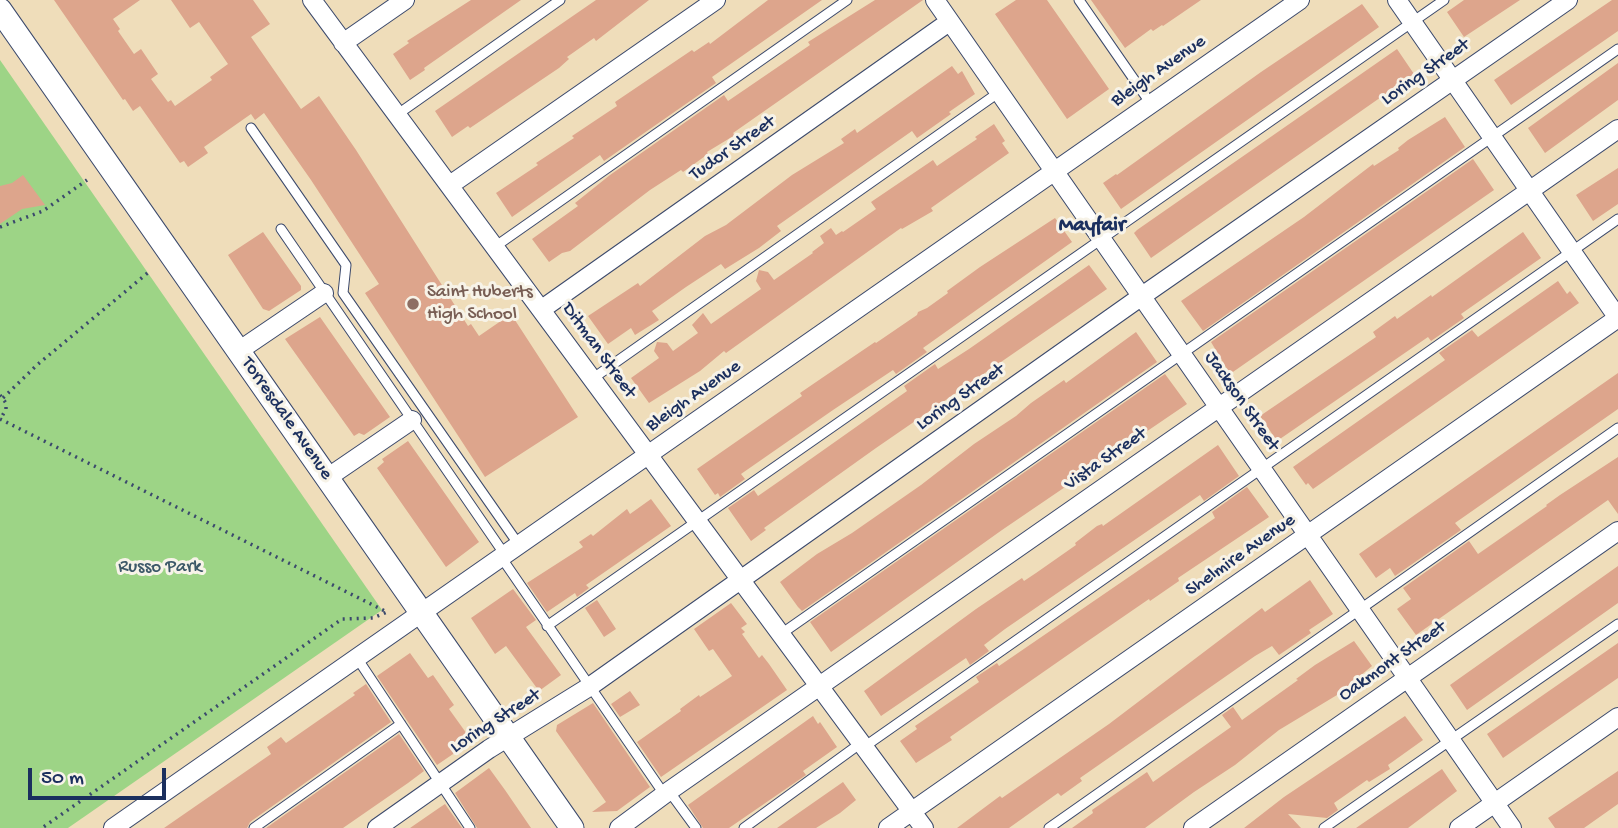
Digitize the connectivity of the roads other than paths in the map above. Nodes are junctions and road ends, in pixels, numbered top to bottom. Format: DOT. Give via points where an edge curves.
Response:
graph roads {
  1 [pos="312,0"];
  2 [pos="405,0"];
  3 [pos="560,0"];
  4 [pos="716,0"];
  5 [pos="847,0"];
  6 [pos="935,0"];
  7 [pos="1079,0"];
  8 [pos="1300,0"];
  9 [pos="1397,0"];
  10 [pos="1444,0"];
  11 [pos="1568,0"];
  12 [pos="0,10"];
  13 [pos="950,22"];
  14 [pos="1413,22"];
  15 [pos="344,43"];
  16 [pos="1618,49"];
  17 [pos="1453,80"];
  18 [pos="999,93"];
  19 [pos="1151,104"];
  20 [pos="398,114"];
  21 [pos="251,128"];
  22 [pos="1618,129"];
  23 [pos="1492,136"];
  24 [pos="1054,172"];
  25 [pos="450,185"];
  26 [pos="1529,190"];
  27 [pos="1618,219"];
  28 [pos="281,229"];
  29 [pos="1101,239"];
  30 [pos="496,246"];
  31 [pos="1572,252"];
  32 [pos="324,293"];
  33 [pos="1142,296"];
  34 [pos="542,309"];
  35 [pos="1618,318"];
  36 [pos="237,352"];
  37 [pos="1181,353"];
  38 [pos="592,379"];
  39 [pos="1218,407"];
  40 [pos="412,420"];
  41 [pos="1618,428"];
  42 [pos="648,454"];
  43 [pos="1261,468"];
  44 [pos="327,478"];
  45 [pos="698,521"];
  46 [pos="1618,531"];
  47 [pos="1307,535"];
  48 [pos="508,552"];
  49 [pos="740,580"];
  50 [pos="1360,610"];
  51 [pos="422,612"];
  52 [pos="1618,624"];
  53 [pos="547,626"];
  54 [pos="781,634"];
  55 [pos="357,658"];
  56 [pos="1408,677"];
  57 [pos="589,687"];
  58 [pos="821,687"];
  59 [pos="1618,718"];
  60 [pos="401,724"];
  61 [pos="509,736"];
  62 [pos="1451,740"];
  63 [pos="862,745"];
  64 [pos="441,783"];
  65 [pos="666,792"];
  66 [pos="1494,804"];
  67 [pos="911,811"];
  68 [pos="113,828"];
  69 [pos="254,828"];
  70 [pos="377,828"];
  71 [pos="470,828"];
  72 [pos="572,828"];
  73 [pos="619,828"];
  74 [pos="696,828"];
  75 [pos="744,828"];
  76 [pos="888,828"];
  77 [pos="924,828"];
  78 [pos="1049,828"];
  79 [pos="1193,828"];
  80 [pos="1324,828"];
  81 [pos="1460,828"];
  82 [pos="1511,828"];
  1 -- 15 [label="street, Ditman Street"];
  2 -- 15 [label="street"];
  3 -- 20 [label="lane"];
  4 -- 25 [label="street"];
  5 -- 30 [label="lane"];
  6 -- 13 [label="street, Jackson Street"];
  7 -- 19 [label="lane"];
  8 -- 19 [label="street, Bleigh Avenue"];
  9 -- 14 [label="street"];
  10 -- 14 [label="lane"];
  11 -- 17 [label="street, Loring Street"];
  12 -- 36 [label="street, Torresdale Avenue"];
  13 -- 18 [label="street, Jackson Street"];
  13 -- 34 [label="street, Tudor Street"];
  14 -- 17 [label="street"];
  14 -- 29 [label="lane"];
  15 -- 20 [label="street, Ditman Street"];
  16 -- 23 [label="lane"];
  17 -- 23 [label="street"];
  17 -- 33 [label="street, Loring Street"];
  18 -- 24 [label="street, Jackson Street"];
  18 -- 38 [label="lane"];
  19 -- 24 [label="street, Bleigh Avenue"];
  20 -- 25 [label="street, Ditman Street"];
  21 -- 48 [label="lane" via="346,265 343,293"];
  22 -- 26 [label="street, Vista Street"];
  23 -- 26 [label="street"];
  23 -- 37 [label="lane"];
  24 -- 29 [label="street, Jackson Street"];
  24 -- 42 [label="street, Bleigh Avenue"];
  25 -- 30 [label="street, Ditman Street"];
  26 -- 31 [label="street"];
  26 -- 39 [label="street, Vista Street"];
  27 -- 31 [label="lane"];
  28 -- 32 [label="lane"];
  29 -- 33 [label="street, Jackson Street"];
  29 -- 45 [label="lane"];
  30 -- 34 [label="street, Ditman Street"];
  31 -- 35 [label="street"];
  31 -- 43 [label="lane"];
  32 -- 36 [label="street"];
  32 -- 40 [label="lane"];
  33 -- 37 [label="street, Jackson Street"];
  33 -- 49 [label="street, Loring Street"];
  34 -- 38 [label="street, Ditman Street"];
  35 -- 47 [label="street, Shelmire Avenue"];
  36 -- 44 [label="street, Torresdale Avenue"];
  37 -- 39 [label="street, Jackson Street"];
  37 -- 54 [label="lane"];
  38 -- 42 [label="street, Ditman Street"];
  39 -- 43 [label="street, Jackson Street"];
  39 -- 58 [label="street, Vista Street"];
  40 -- 44 [label="street"];
  40 -- 48 [label="lane"];
  41 -- 50 [label="lane"];
  42 -- 45 [label="street, Ditman Street"];
  42 -- 48 [label="street, Bleigh Avenue"];
  43 -- 47 [label="street, Jackson Street"];
  43 -- 63 [label="lane"];
  44 -- 51 [label="street, Torresdale Avenue"];
  45 -- 49 [label="street, Ditman Street"];
  45 -- 53 [label="lane"];
  46 -- 56 [label="street, Oakmont Street"];
  47 -- 50 [label="street, Jackson Street"];
  47 -- 67 [label="street, Shelmire Avenue"];
  48 -- 51 [label="street, Bleigh Avenue"];
  48 -- 53 [label="lane"];
  49 -- 54 [label="street, Ditman Street"];
  49 -- 57 [label="street, Loring Street"];
  50 -- 56 [label="street, Jackson Street"];
  50 -- 78 [label="lane"];
  51 -- 55 [label="street, Bleigh Avenue"];
  51 -- 61 [label="street, Torresdale Avenue"];
  52 -- 62 [label="lane"];
  53 -- 57 [label="lane"];
  54 -- 58 [label="street, Ditman Street"];
  55 -- 60 [label="lane"];
  55 -- 68 [label="street, Bleigh Avenue"];
  56 -- 62 [label="street, Jackson Street"];
  56 -- 79 [label="street, Oakmont Street"];
  57 -- 61 [label="street, Loring Street"];
  57 -- 65 [label="lane"];
  58 -- 63 [label="street, Ditman Street"];
  58 -- 65 [label="street, Vista Street"];
  59 -- 66 [label="street"];
  60 -- 64 [label="lane"];
  60 -- 69 [label="lane"];
  61 -- 64 [label="street, Loring Street"];
  61 -- 72 [label="street, Torresdale Avenue"];
  62 -- 66 [label="street, Jackson Street"];
  62 -- 80 [label="lane"];
  63 -- 67 [label="street, Ditman Street"];
  63 -- 75 [label="lane"];
  64 -- 70 [label="street, Loring Street"];
  64 -- 71 [label="lane"];
  65 -- 73 [label="street, Vista Street"];
  65 -- 74 [label="lane"];
  66 -- 81 [label="street"];
  66 -- 82 [label="street, Jackson Street"];
  67 -- 76 [label="street, Shelmire Avenue"];
  67 -- 77 [label="street, Ditman Street"];
}
